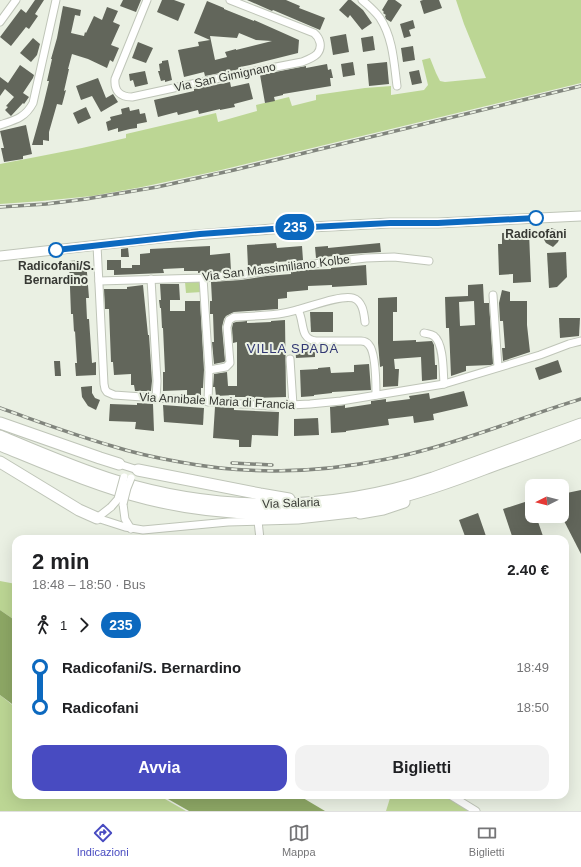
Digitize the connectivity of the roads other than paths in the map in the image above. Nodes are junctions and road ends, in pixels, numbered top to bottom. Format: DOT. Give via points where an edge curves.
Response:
graph roads {
  1 [pos="16,0"];
  2 [pos="56,0"];
  3 [pos="147,0"];
  4 [pos="230,0"];
  5 [pos="362,0"];
  6 [pos="0,22"];
  7 [pos="397,86"];
  8 [pos="0,125"];
  9 [pos="581,216"];
  10 [pos="97,245"];
  11 [pos="0,256"];
  12 [pos="429,261"];
  13 [pos="203,278"];
  14 [pos="151,279"];
  15 [pos="99,281"];
  16 [pos="493,295"];
  17 [pos="298,310"];
  18 [pos="365,322"];
  19 [pos="424,333"];
  20 [pos="581,341"];
  21 [pos="290,359"];
  22 [pos="498,367"];
  23 [pos="209,370"];
  24 [pos="444,384"];
  25 [pos="376,395"];
  26 [pos="156,399"];
  27 [pos="208,402"];
  28 [pos="293,405"];
  29 [pos="0,422"];
  30 [pos="581,424"];
  31 [pos="581,433"];
  32 [pos="0,436"];
  33 [pos="0,445"];
  34 [pos="0,462"];
  35 [pos="119,464"];
  36 [pos="131,475"];
  37 [pos="429,489"];
  38 [pos="317,502"];
  39 [pos="360,513"];
  40 [pos="97,518"];
  41 [pos="258,522"];
  42 [pos="131,529"];
  43 [pos="260,535"];
  44 [pos="456,799"];
  45 [pos="476,811"];
  1 -- 6 [label="street"];
  2 -- 8 [label="street" via="33,103 22,116"];
  3 -- 4 [label="street, Via San Gimignano" via="115,79 116,89 122,96 132,97 302,62 318,52 320,43 314,33"];
  5 -- 7 [label="street" via="379,17 387,31"];
  9 -- 10 [label="street" via="297,227"];
  10 -- 11 [label="street"];
  10 -- 15 [label="street"];
  12 -- 13 [label="street, Via San Massimiliano Kolbe" via="366,258"];
  13 -- 14 [label="street, Via San Massimiliano Kolbe"];
  13 -- 23 [label="street"];
  14 -- 15 [label="street, Via San Massimiliano Kolbe"];
  14 -- 26 [label="street"];
  15 -- 26 [label="street, Via Annibale Maria di Francia" via="105,390 114,395"];
  16 -- 22 [label="street"];
  17 -- 18 [label="street" via="328,301 353,298 361,306"];
  17 -- 23 [label="street" via="231,318 227,323 230,363 226,367"];
  17 -- 25 [label="street" via="305,335 309,340 367,342 373,352"];
  19 -- 24 [label="street" via="434,336 440,345"];
  20 -- 22 [label="street, Via Annibale Maria di Francia"];
  21 -- 28 [label="street"];
  22 -- 24 [label="street, Via Annibale Maria di Francia"];
  23 -- 27 [label="street"];
  24 -- 25 [label="street, Via Annibale Maria di Francia"];
  25 -- 28 [label="street, Via Annibale Maria di Francia"];
  26 -- 27 [label="street, Via Annibale Maria di Francia"];
  27 -- 28 [label="street, Via Annibale Maria di Francia"];
  29 -- 35 [label="main road"];
  30 -- 38 [label="main road, Via Salaria" via="419,482 347,499"];
  31 -- 37 [label="main road, Via Salaria"];
  32 -- 38 [label="main road, Via Salaria" via="117,482 178,496 243,504"];
  33 -- 37 [label="main road, Via Salaria" via="102,486 156,501 212,510 312,512 375,503"];
  34 -- 40 [label="main road" via="78,510"];
  35 -- 36 [label="street"];
  35 -- 36 [label="street" via="123,471"];
  36 -- 38 [label="main road"];
  36 -- 40 [label="street, bridge" via="118,499"];
  36 -- 42 [label="street, bridge" via="123,504 125,519"];
  37 -- 39 [label="main road" via="390,508"];
  39 -- 41 [label="street, Via Salaria"];
  40 -- 42 [label="street, Via Salaria"];
  41 -- 42 [label="street, Via Salaria"];
  41 -- 43 [label="street"];
  44 -- 45 [label="street"];
}
